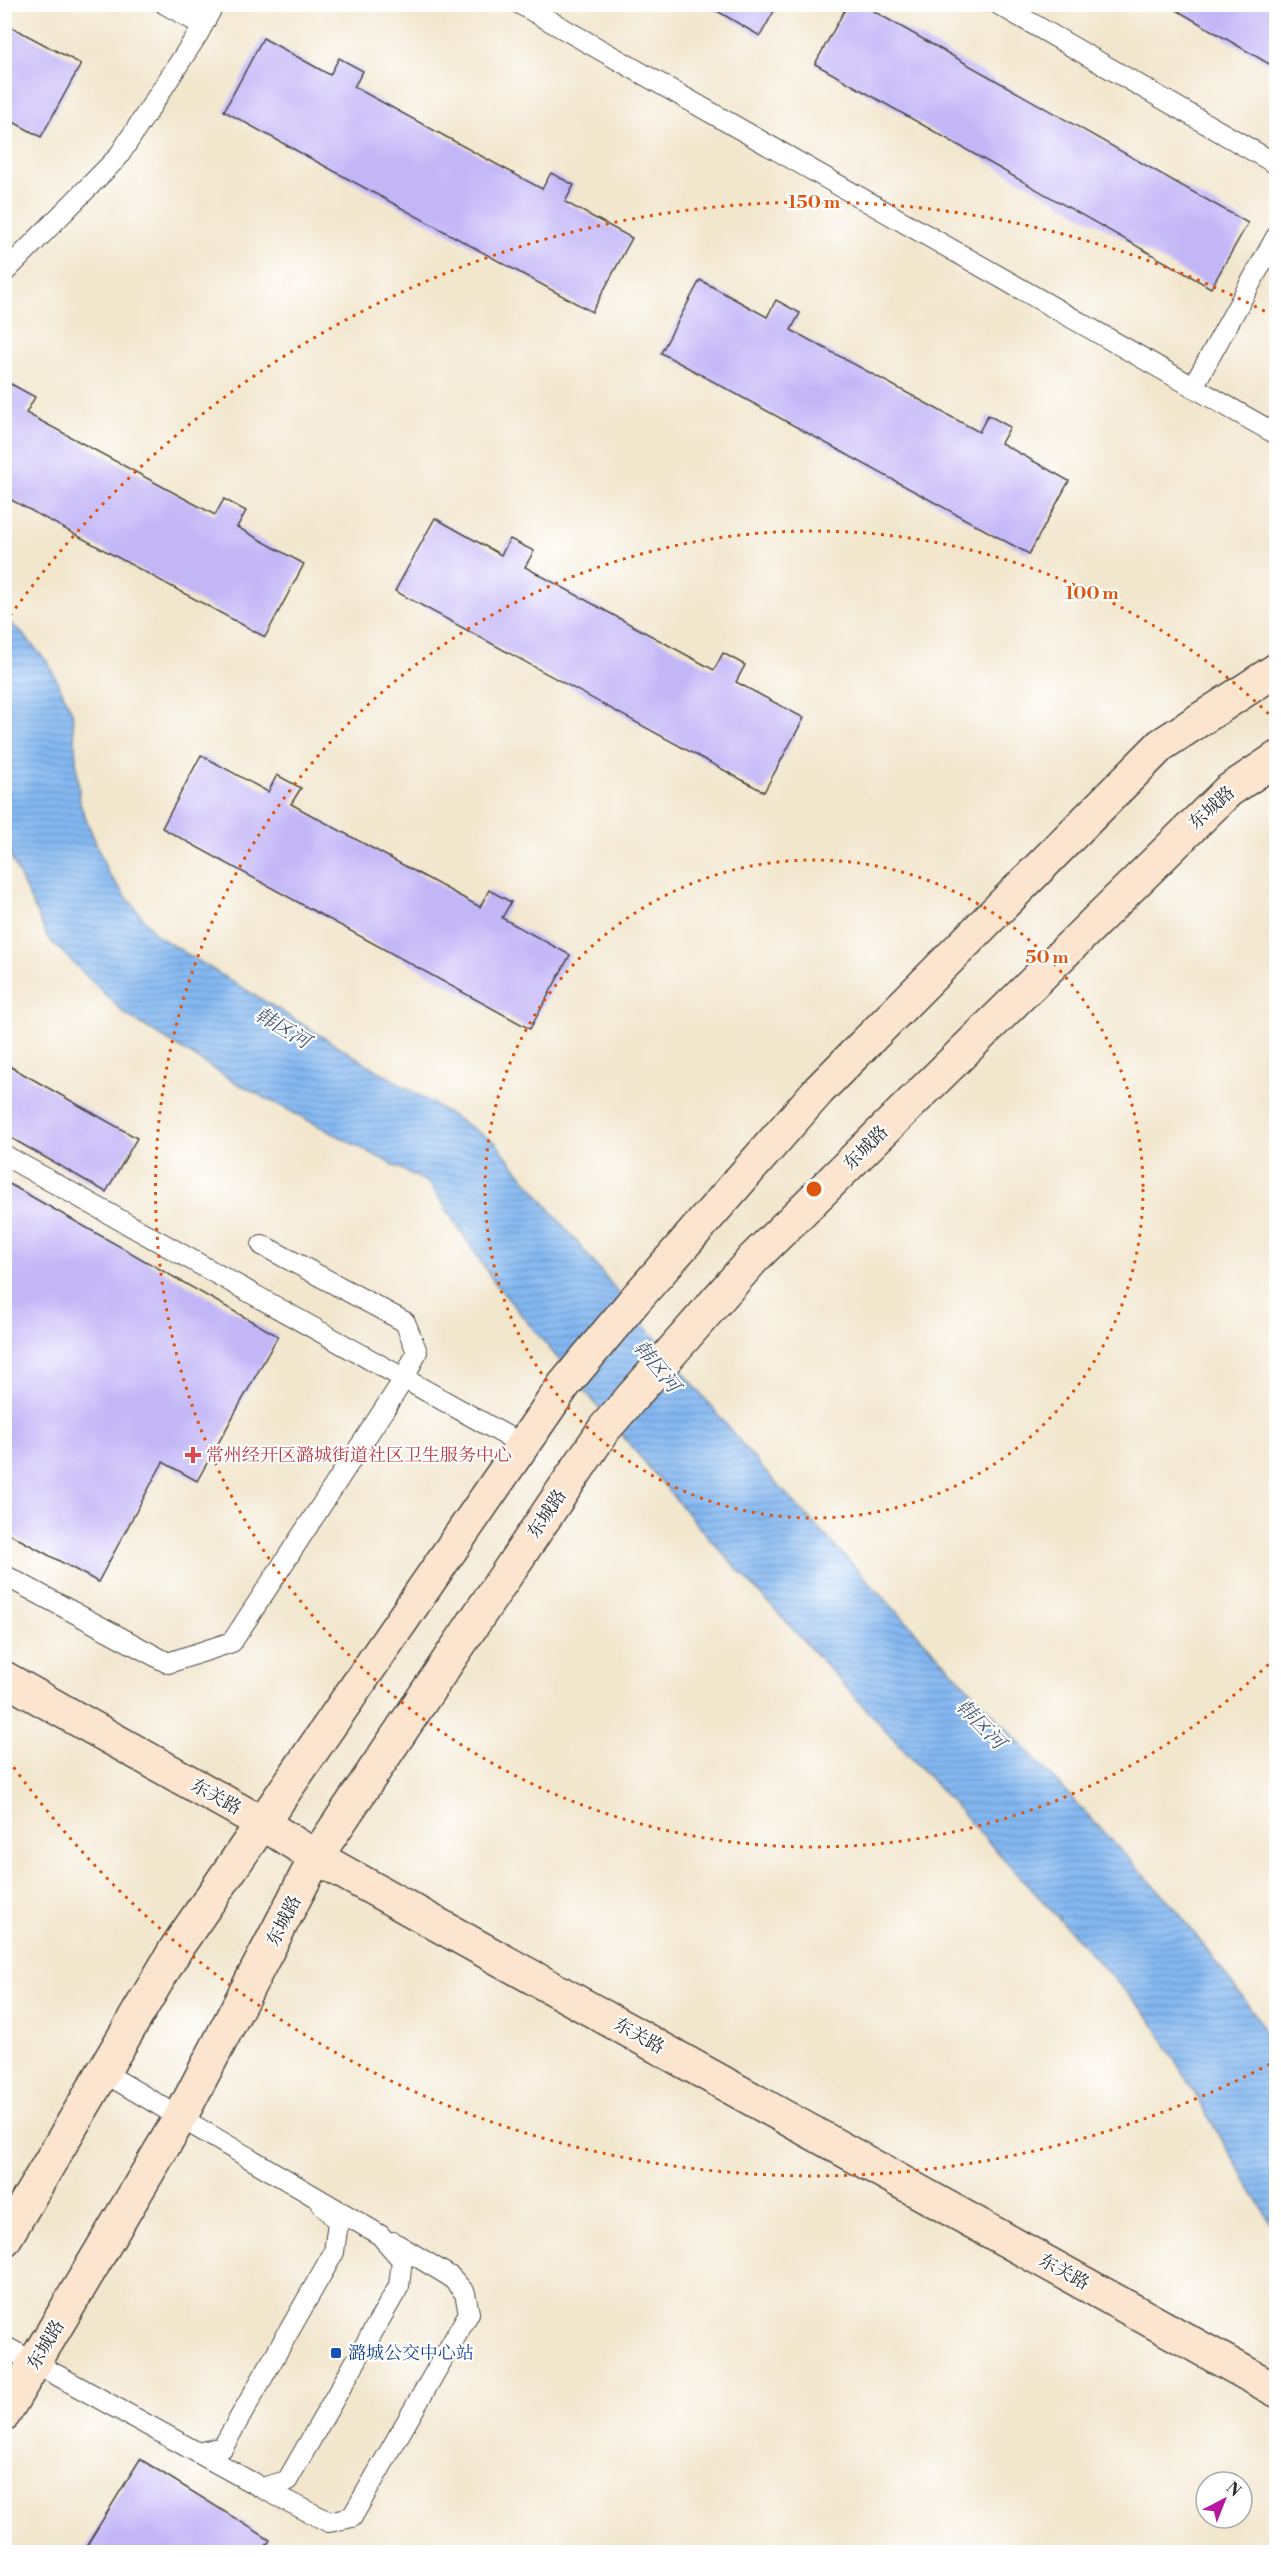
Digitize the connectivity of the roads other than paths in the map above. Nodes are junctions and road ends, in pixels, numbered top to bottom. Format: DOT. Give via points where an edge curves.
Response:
graph roads {
  1 [pos="165,4"];
  2 [pos="214,4"];
  3 [pos="520,4"];
  4 [pos="998,4"];
  5 [pos="202,25"];
  6 [pos="1276,164"];
  7 [pos="1276,237"];
  8 [pos="4,273"];
  9 [pos="1193,387"];
  10 [pos="1276,435"];
  11 [pos="1276,670"];
  12 [pos="1276,759"];
  13 [pos="4,1155"];
  14 [pos="262,1245"];
  15 [pos="404,1378"];
  16 [pos="523,1445"];
  17 [pos="4,1575"];
  18 [pos="4,1678"];
  19 [pos="262,1823"];
  20 [pos="316,1857"];
  21 [pos="103,2072"];
  22 [pos="180,2118"];
  23 [pos="315,2195"];
  24 [pos="380,2235"];
  25 [pos="4,2240"];
  26 [pos="4,2346"];
  27 [pos="36,2363"];
  28 [pos="1276,2390"];
  29 [pos="4,2414"];
  30 [pos="198,2453"];
  31 [pos="262,2488"];
  1 -- 5 [label="lane"];
  2 -- 5 [label="lane"];
  3 -- 9 [label="lane"];
  4 -- 6 [label="lane"];
  5 -- 8 [label="lane" via="118,157"];
  7 -- 9 [label="lane"];
  9 -- 10 [label="lane"];
  11 -- 16 [label="main road" via="1161,745 819,1090 634,1301 564,1385"];
  12 -- 20 [label="main road, 东城路" via="1228,790 753,1258 673,1348 605,1428"];
  13 -- 15 [label="lane"];
  14 -- 15 [label="lane" via="405,1322 417,1352"];
  15 -- 16 [label="lane"];
  15 -- 17 [label="lane" via="232,1642 168,1662"];
  16 -- 19 [label="main road"];
  18 -- 19 [label="main road, 东关路"];
  19 -- 20 [label="main road, 东关路"];
  19 -- 21 [label="main road" via="177,1947"];
  20 -- 22 [label="main road, 东城路"];
  20 -- 28 [label="main road, 东关路"];
  21 -- 22 [label="lane"];
  21 -- 25 [label="main road"];
  22 -- 23 [label="lane"];
  22 -- 27 [label="main road, 东城路"];
  23 -- 24 [label="lane"];
  23 -- 30 [label="lane" via="338,2222 334,2252 223,2447"];
  24 -- 31 [label="lane" via="402,2260 399,2286 287,2481"];
  24 -- 31 [label="lane" via="451,2277 465,2293 469,2313 352,2517 329,2522"];
  26 -- 27 [label="lane"];
  27 -- 29 [label="main road, 东城路"];
  27 -- 30 [label="lane"];
  30 -- 31 [label="lane"];
}
